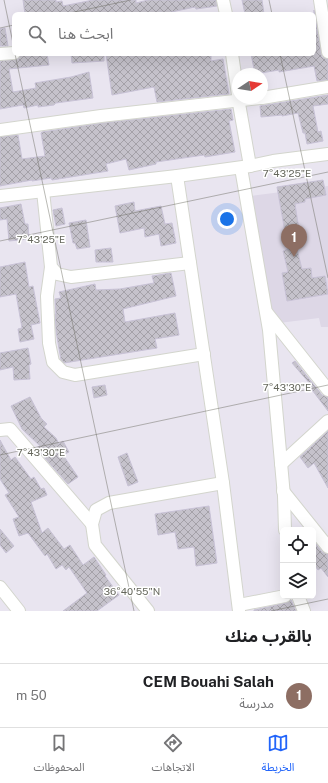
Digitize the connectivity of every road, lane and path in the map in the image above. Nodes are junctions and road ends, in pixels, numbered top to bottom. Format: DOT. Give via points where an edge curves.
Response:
graph roads {
  1 [pos="223,0"];
  2 [pos="320,0"];
  3 [pos="226,12"];
  4 [pos="322,15"];
  5 [pos="12,52"];
  6 [pos="328,52"];
  7 [pos="0,54"];
  8 [pos="232,56"];
  9 [pos="234,68"];
  10 [pos="328,87"];
  11 [pos="268,97"];
  12 [pos="232,99"];
  13 [pos="239,104"];
  14 [pos="0,130"];
  15 [pos="328,154"];
  16 [pos="246,167"];
  17 [pos="177,176"];
  18 [pos="43,191"];
  19 [pos="0,196"];
  20 [pos="190,262"];
  21 [pos="51,267"];
  22 [pos="266,312"];
  23 [pos="204,354"];
  24 [pos="328,390"];
  25 [pos="328,421"];
  26 [pos="0,430"];
  27 [pos="281,464"];
  28 [pos="222,483"];
  29 [pos="283,491"];
  30 [pos="92,524"];
  31 [pos="285,527"];
  32 [pos="328,547"];
  33 [pos="0,587"];
  34 [pos="280,597"];
  35 [pos="299,599"];
  36 [pos="239,608"];
  37 [pos="19,611"];
  38 [pos="148,611"];
  39 [pos="304,611"];
  1 -- 3 [label="street"];
  2 -- 4 [label="street"];
  4 -- 6 [label="street"];
  5 -- 7 [label="street"];
  8 -- 9 [label="street"];
  10 -- 11 [label="street"];
  12 -- 14 [label="street"];
  13 -- 16 [label="street"];
  15 -- 16 [label="street"];
  16 -- 17 [label="street"];
  16 -- 22 [label="street"];
  17 -- 18 [label="street"];
  17 -- 20 [label="street"];
  18 -- 19 [label="street"];
  18 -- 21 [label="street"];
  20 -- 21 [label="street" via="71,277 57,274"];
  20 -- 23 [label="street"];
  21 -- 23 [label="street" via="47,296 49,343 53,362 63,372 75,374"];
  22 -- 24 [label="street"];
  22 -- 27 [label="street"];
  23 -- 28 [label="street"];
  25 -- 27 [label="street"];
  26 -- 30 [label="street" via="10,430"];
  27 -- 29 [label="street"];
  28 -- 30 [label="street" via="109,503 96,510"];
  28 -- 36 [label="street"];
  29 -- 31 [label="street"];
  29 -- 32 [label="street"];
  30 -- 38 [label="street" via="95,545"];
  33 -- 37 [label="street"];
  34 -- 36 [label="street"];
  35 -- 39 [label="street"];
}
